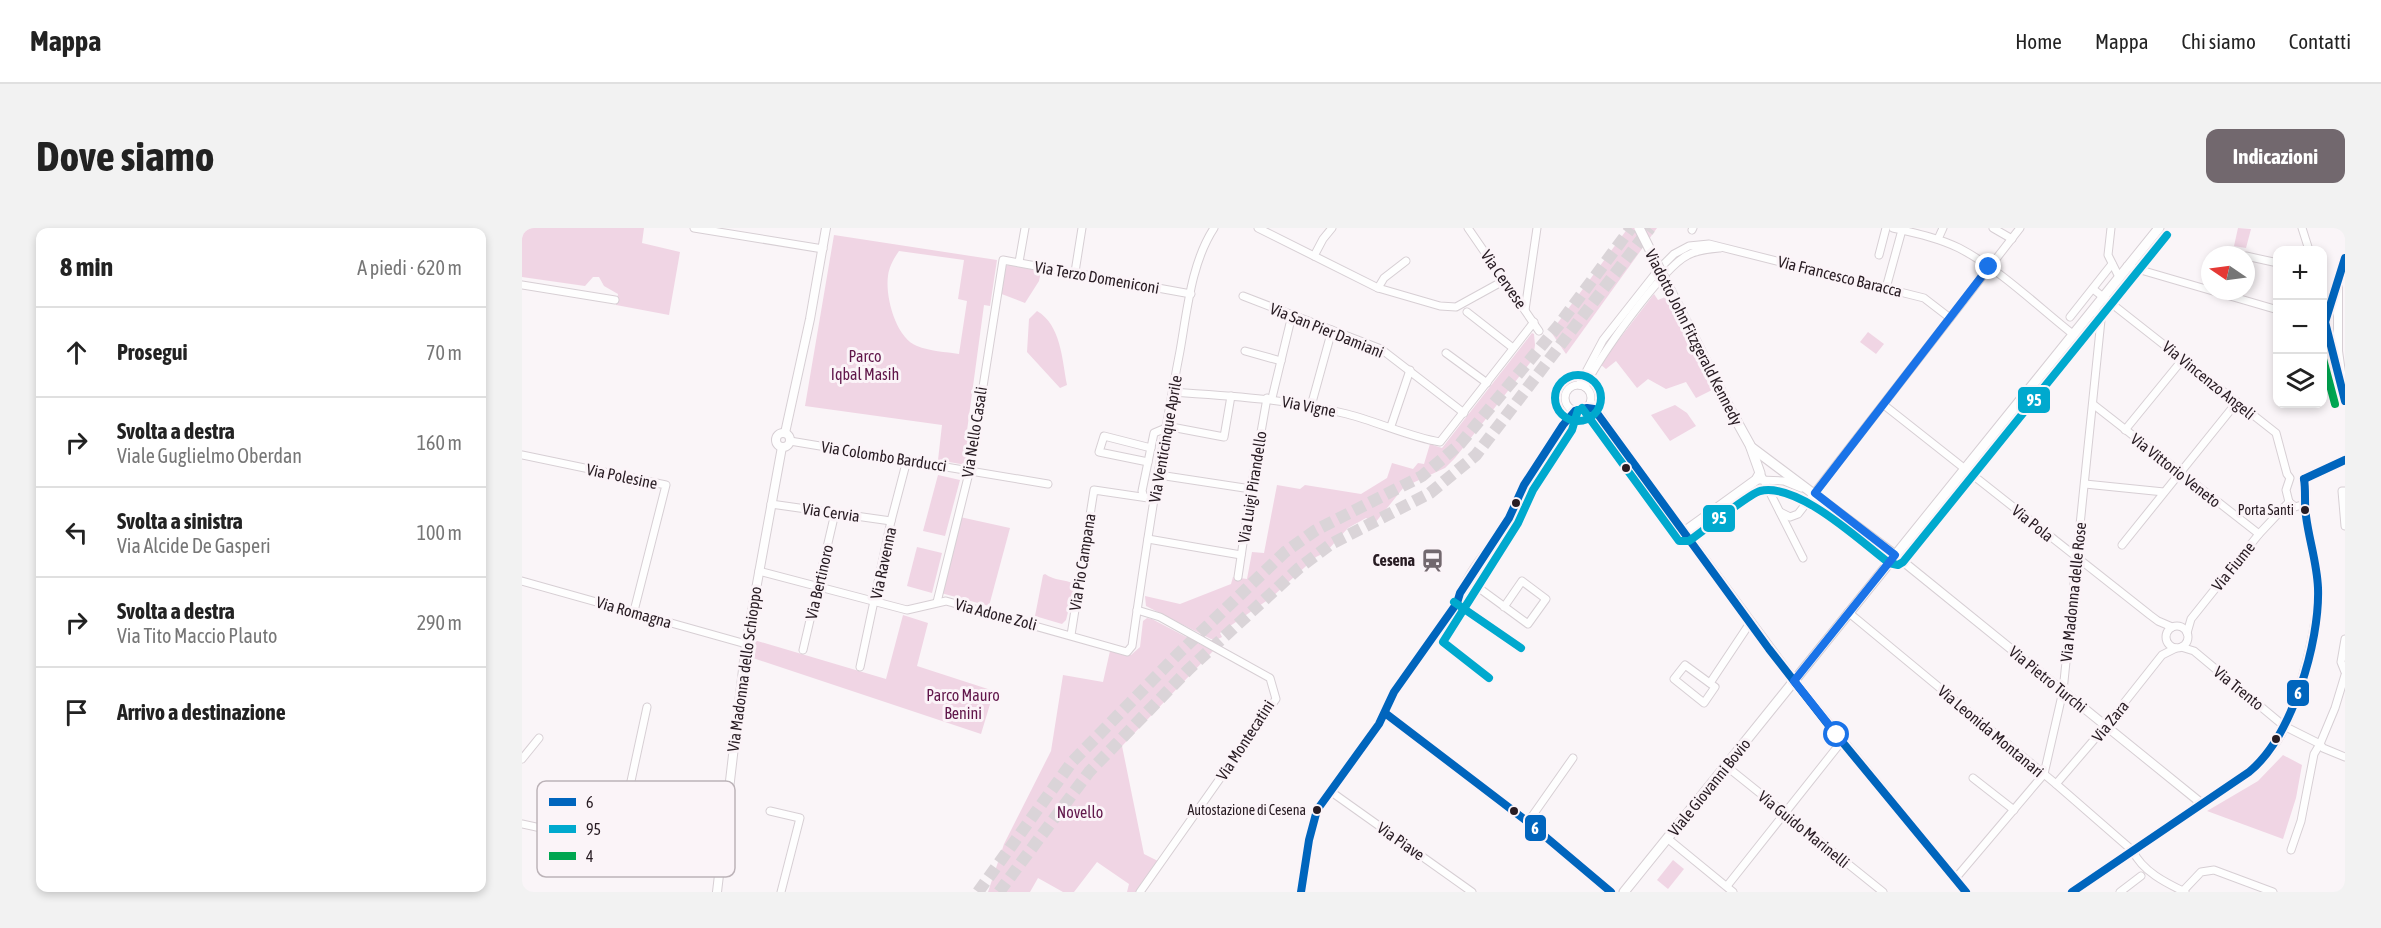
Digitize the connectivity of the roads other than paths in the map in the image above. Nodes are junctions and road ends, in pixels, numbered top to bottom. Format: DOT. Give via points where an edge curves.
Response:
graph roads {
  1 [pos="694,228"];
  2 [pos="826,228"];
  3 [pos="1025,228"];
  4 [pos="1083,228"];
  5 [pos="1214,228"];
  6 [pos="1258,228"];
  7 [pos="1332,228"];
  8 [pos="1468,228"];
  9 [pos="1537,228"];
  10 [pos="1639,228"];
  11 [pos="1886,228"];
  12 [pos="1893,228"];
  13 [pos="1943,228"];
  14 [pos="1993,228"];
  15 [pos="2020,228"];
  16 [pos="2111,228"];
  17 [pos="2159,228"];
  18 [pos="2302,228"];
  19 [pos="1902,230"];
  20 [pos="1938,239"];
  21 [pos="2012,239"];
  22 [pos="2308,246"];
  23 [pos="822,249"];
  24 [pos="1879,255"];
  25 [pos="1314,256"];
  26 [pos="2255,258"];
  27 [pos="1002,260"];
  28 [pos="2345,260"];
  29 [pos="1406,261"];
  30 [pos="1019,262"];
  31 [pos="2273,262"];
  32 [pos="2112,264"];
  33 [pos="2127,266"];
  34 [pos="1989,267"];
  35 [pos="1076,272"];
  36 [pos="2119,277"];
  37 [pos="1505,280"];
  38 [pos="2338,281"];
  39 [pos="522,285"];
  40 [pos="1378,288"];
  41 [pos="1886,288"];
  42 [pos="2093,289"];
  43 [pos="1191,294"];
  44 [pos="1243,296"];
  45 [pos="2104,296"];
  46 [pos="615,300"];
  47 [pos="2094,309"];
  48 [pos="2273,309"];
  49 [pos="2327,309"];
  50 [pos="1525,310"];
  51 [pos="1467,312"];
  52 [pos="1292,315"];
  53 [pos="2327,315"];
  54 [pos="2070,317"];
  55 [pos="1950,318"];
  56 [pos="2339,320"];
  57 [pos="2327,321"];
  58 [pos="1534,322"];
  59 [pos="1332,330"];
  60 [pos="1539,331"];
  61 [pos="2074,336"];
  62 [pos="1513,348"];
  63 [pos="1245,351"];
  64 [pos="1446,354"];
  65 [pos="2183,359"];
  66 [pos="1281,361"];
  67 [pos="2342,362"];
  68 [pos="1410,370"];
  69 [pos="2343,380"];
  70 [pos="1487,383"];
  71 [pos="1582,386"];
  72 [pos="1173,392"];
  73 [pos="1231,396"];
  74 [pos="1270,398"];
  75 [pos="2237,402"];
  76 [pos="2345,402"];
  77 [pos="1884,405"];
  78 [pos="2094,405"];
  79 [pos="1311,406"];
  80 [pos="1591,406"];
  81 [pos="1571,409"];
  82 [pos="1464,413"];
  83 [pos="1391,426"];
  84 [pos="1166,427"];
  85 [pos="2125,430"];
  86 [pos="787,437"];
  87 [pos="1749,445"];
  88 [pos="1151,448"];
  89 [pos="522,455"];
  90 [pos="907,460"];
  91 [pos="2345,460"];
  92 [pos="1148,462"];
  93 [pos="1965,467"];
  94 [pos="970,469"];
  95 [pos="2179,473"];
  96 [pos="1159,475"];
  97 [pos="1759,477"];
  98 [pos="2290,478"];
  99 [pos="2304,479"];
  100 [pos="1048,484"];
  101 [pos="2085,484"];
  102 [pos="1251,489"];
  103 [pos="2345,491"];
  104 [pos="2164,492"];
  105 [pos="1815,493"];
  106 [pos="1144,497"];
  107 [pos="1155,499"];
  108 [pos="2289,502"];
  109 [pos="771,504"];
  110 [pos="2305,504"];
  111 [pos="1780,512"];
  112 [pos="835,513"];
  113 [pos="891,521"];
  114 [pos="2345,526"];
  115 [pos="1684,532"];
  116 [pos="2259,534"];
  117 [pos="1148,539"];
  118 [pos="2122,545"];
  119 [pos="1241,555"];
  120 [pos="1895,555"];
  121 [pos="1803,558"];
  122 [pos="2076,558"];
  123 [pos="759,571"];
  124 [pos="1238,577"];
  125 [pos="1468,579"];
  126 [pos="522,581"];
  127 [pos="818,587"];
  128 [pos="875,602"];
  129 [pos="937,602"];
  130 [pos="1504,607"];
  131 [pos="1137,610"];
  132 [pos="634,611"];
  133 [pos="1848,612"];
  134 [pos="2191,619"];
  135 [pos="2158,621"];
  136 [pos="1750,623"];
  137 [pos="2176,627"];
  138 [pos="1071,635"];
  139 [pos="2187,636"];
  140 [pos="2167,637"];
  141 [pos="2345,639"];
  142 [pos="746,644"];
  143 [pos="2179,647"];
  144 [pos="803,650"];
  145 [pos="2194,651"];
  146 [pos="1127,652"];
  147 [pos="2162,655"];
  148 [pos="2344,659"];
  149 [pos="860,666"];
  150 [pos="2345,674"];
  151 [pos="1794,681"];
  152 [pos="1710,683"];
  153 [pos="2063,691"];
  154 [pos="647,707"];
  155 [pos="1385,713"];
  156 [pos="2284,726"];
  157 [pos="2105,727"];
  158 [pos="539,738"];
  159 [pos="1842,741"];
  160 [pos="2320,744"];
  161 [pos="2345,757"];
  162 [pos="1573,758"];
  163 [pos="522,759"];
  164 [pos="1726,766"];
  165 [pos="2044,774"];
  166 [pos="1973,778"];
  167 [pos="631,781"];
  168 [pos="730,781"];
  169 [pos="2056,784"];
  170 [pos="1330,791"];
  171 [pos="2201,803"];
  172 [pos="2014,810"];
  173 [pos="770,811"];
  174 [pos="1785,815"];
  175 [pos="1528,822"];
  176 [pos="522,824"];
  177 [pos="537,827"];
  178 [pos="1667,838"];
  179 [pos="2291,850"];
  180 [pos="2133,851"];
  181 [pos="2141,876"];
  182 [pos="719,877"];
  183 [pos="1955,879"];
  184 [pos="1726,886"];
  185 [pos="717,892"];
  186 [pos="781,892"];
  187 [pos="1140,892"];
  188 [pos="1301,892"];
  189 [pos="1472,892"];
  190 [pos="1611,892"];
  191 [pos="1624,892"];
  192 [pos="1734,892"];
  193 [pos="1883,892"];
  194 [pos="1966,892"];
  195 [pos="2072,892"];
  196 [pos="2120,892"];
  197 [pos="2183,892"];
  198 [pos="2273,892"];
  1 -- 23 [label="street"];
  2 -- 23 [label="street"];
  3 -- 30 [label="street"];
  4 -- 35 [label="street"];
  5 -- 43 [label="street, Via Venticinque Aprile" via="1202,253"];
  6 -- 25 [label="street"];
  7 -- 25 [label="street"];
  8 -- 37 [label="street, Via Cervese"];
  9 -- 50 [label="street"];
  10 -- 87 [label="main road, Viadotto John Fitzgerald Kennedy, bridge"];
  11 -- 24 [label="street"];
  12 -- 19 [label="street"];
  13 -- 20 [label="street"];
  14 -- 21 [label="street"];
  15 -- 21 [label="street"];
  16 -- 32 [label="street" via="2108,255"];
  17 -- 33 [label="main road, Viale Giovanni Bovio"];
  18 -- 22 [label="street"];
  19 -- 20 [label="street"];
  19 -- 41 [label="street"];
  20 -- 34 [label="street"];
  21 -- 34 [label="street"];
  23 -- 86 [label="street"];
  25 -- 40 [label="street"];
  26 -- 31 [label="street"];
  27 -- 30 [label="street, Via Terzo Domeniconi"];
  27 -- 94 [label="street, Via Nello Casali"];
  28 -- 38 [label="street"];
  29 -- 40 [label="street" via="1384,278"];
  30 -- 35 [label="street, Via Terzo Domeniconi"];
  32 -- 36 [label="street"];
  32 -- 42 [label="street"];
  33 -- 36 [label="main road, Viale Giovanni Bovio"];
  33 -- 48 [label="street"];
  34 -- 55 [label="street"];
  34 -- 61 [label="street"];
  35 -- 43 [label="street, Via Terzo Domeniconi"];
  36 -- 45 [label="main road, Viale Giovanni Bovio"];
  37 -- 40 [label="street" via="1456,307"];
  37 -- 50 [label="street, Via Cervese"];
  38 -- 49 [label="street"];
  38 -- 56 [label="street"];
  39 -- 46 [label="street"];
  41 -- 55 [label="street, Via Francesco Baracca" via="1924,298"];
  41 -- 71 [label="street, Via Francesco Baracca" via="1725,248 1701,250 1664,274"];
  42 -- 45 [label="street, Via Vincenzo Angeli"];
  42 -- 54 [label="street"];
  43 -- 72 [label="street, Via Venticinque Aprile"];
  44 -- 52 [label="street, Via San Pier Damiani"];
  45 -- 47 [label="main road, Viale Giovanni Bovio"];
  45 -- 65 [label="street, Via Vincenzo Angeli"];
  47 -- 61 [label="main road, Viale Giovanni Bovio"];
  47 -- 78 [label="street, Via Madonna delle Rose" via="2101,320"];
  50 -- 58 [label="street, Via Cervese"];
  51 -- 62 [label="street"];
  52 -- 59 [label="street, Via San Pier Damiani"];
  52 -- 66 [label="street, Via Luigi Pirandello"];
  53 -- 56 [label="street"];
  55 -- 77 [label="street"];
  56 -- 67 [label="street"];
  57 -- 69 [label="street"];
  58 -- 60 [label="street, Via Cervese"];
  58 -- 62 [label="street"];
  59 -- 68 [label="street, Via San Pier Damiani" via="1381,349"];
  59 -- 79 [label="street"];
  61 -- 93 [label="main road, Viale Giovanni Bovio"];
  62 -- 70 [label="street"];
  63 -- 66 [label="street"];
  64 -- 70 [label="street"];
  65 -- 75 [label="street, Via Vincenzo Angeli"];
  65 -- 85 [label="street"];
  66 -- 74 [label="street, Via Luigi Pirandello"];
  67 -- 69 [label="street"];
  68 -- 82 [label="street, Via San Pier Damiani"];
  68 -- 83 [label="street"];
  69 -- 76 [label="street"];
  70 -- 82 [label="street"];
  71 -- 80 [label="street" via="1589,392"];
  71 -- 81 [label="street" via="1567,392"];
  72 -- 73 [label="street, Via Vigne"];
  72 -- 84 [label="street, Via Venticinque Aprile"];
  73 -- 74 [label="street, Via Vigne"];
  73 -- 84 [label="street" via="1224,437"];
  74 -- 79 [label="street, Via Vigne"];
  74 -- 102 [label="street, Via Luigi Pirandello"];
  75 -- 95 [label="street"];
  75 -- 98 [label="street, Via Vincenzo Angeli" via="2276,433"];
  77 -- 93 [label="street, Via Pola"];
  77 -- 105 [label="street"];
  78 -- 85 [label="street, Via Vittorio Veneto"];
  78 -- 101 [label="street, Via Madonna delle Rose"];
  79 -- 83 [label="street, Via Vigne"];
  80 -- 81 [label="street"];
  80 -- 115 [label="street"];
  81 -- 125 [label="street" via="1524,485 1509,518"];
  82 -- 83 [label="street, Via Vigne" via="1440,442"];
  84 -- 88 [label="street" via="1154,433"];
  84 -- 96 [label="street, Via Venticinque Aprile"];
  85 -- 95 [label="street, Via Vittorio Veneto"];
  86 -- 90 [label="street, Via Colombo Barducci"];
  86 -- 109 [label="street, Via Madonna dello Schioppo" via="779,435 777,439 782,447"];
  87 -- 97 [label="main road, Viadotto John Fitzgerald Kennedy"];
  87 -- 105 [label="main road"];
  88 -- 92 [label="street"];
  88 -- 92 [label="street" via="1104,436 1099,453"];
  89 -- 132 [label="street, Via Polesine" via="666,485"];
  90 -- 94 [label="street, Via Colombo Barducci"];
  90 -- 113 [label="street, Via Ravenna"];
  91 -- 99 [label="street"];
  92 -- 106 [label="street"];
  93 -- 120 [label="main road, Viale Giovanni Bovio"];
  93 -- 122 [label="street, Via Pola"];
  94 -- 100 [label="street, Via Colombo Barducci"];
  94 -- 129 [label="street, Via Nello Casali"];
  95 -- 104 [label="street"];
  95 -- 116 [label="street, Via Vittorio Veneto"];
  96 -- 102 [label="street"];
  96 -- 107 [label="street, Via Venticinque Aprile"];
  97 -- 105 [label="street" via="1784,481"];
  97 -- 111 [label="street"];
  97 -- 115 [label="main road"];
  98 -- 99 [label="street"];
  98 -- 108 [label="street, Via Vincenzo Angeli" via="2286,490"];
  99 -- 110 [label="street"];
  101 -- 104 [label="street"];
  101 -- 122 [label="street, Via Madonna delle Rose"];
  102 -- 119 [label="street, Via Luigi Pirandello"];
  103 -- 114 [label="street"];
  104 -- 118 [label="street"];
  105 -- 111 [label="street" via="1798,514 1790,518"];
  105 -- 120 [label="main road"];
  106 -- 107 [label="street"];
  106 -- 138 [label="street, Via Pio Campana" via="1094,490"];
  107 -- 117 [label="street, Via Venticinque Aprile"];
  108 -- 110 [label="street" via="2295,507"];
  108 -- 116 [label="street, Via Fiume"];
  109 -- 112 [label="street, Via Cervia"];
  109 -- 123 [label="street, Via Madonna dello Schioppo"];
  110 -- 156 [label="street" via="2318,595 2309,650"];
  111 -- 121 [label="street"];
  112 -- 113 [label="street, Via Cervia"];
  112 -- 127 [label="street, Via Bertinoro"];
  113 -- 128 [label="street, Via Ravenna"];
  115 -- 136 [label="main road"];
  116 -- 134 [label="street, Via Fiume"];
  117 -- 119 [label="street"];
  117 -- 131 [label="street, Via Venticinque Aprile"];
  119 -- 124 [label="street, Via Luigi Pirandello"];
  120 -- 133 [label="main road, Viale Giovanni Bovio"];
  120 -- 153 [label="street, Via Pietro Turchi"];
  122 -- 135 [label="street, Via Pola"];
  122 -- 153 [label="street, Via Madonna delle Rose"];
  123 -- 127 [label="street, Via Adone Zoli"];
  123 -- 142 [label="street, Via Madonna dello Schioppo"];
  125 -- 130 [label="street"];
  125 -- 155 [label="street" via="1457,603 1394,692"];
  126 -- 132 [label="street, Via Romagna"];
  127 -- 128 [label="street, Via Adone Zoli"];
  127 -- 144 [label="street, Via Bertinoro"];
  128 -- 129 [label="street, Via Adone Zoli" via="907,610"];
  128 -- 149 [label="street, Via Ravenna"];
  129 -- 138 [label="street, Via Adone Zoli" via="946,601"];
  130 -- 130 [label="street" via="1528,624 1546,598 1522,581"];
  131 -- 146 [label="street, Via Venticinque Aprile" via="1132,646"];
  131 -- 187 [label="street, Via Montecatini" via="1160,617 1270,678 1276,699"];
  132 -- 142 [label="street, Via Romagna"];
  133 -- 151 [label="main road, Viale Giovanni Bovio"];
  133 -- 165 [label="street, Via Leonida Montanari"];
  134 -- 137 [label="street"];
  134 -- 139 [label="street"];
  135 -- 137 [label="street"];
  135 -- 140 [label="street"];
  136 -- 151 [label="main road"];
  136 -- 152 [label="street"];
  137 -- 139 [label="street"];
  137 -- 140 [label="street"];
  138 -- 146 [label="street, Via Adone Zoli"];
  139 -- 143 [label="street"];
  139 -- 145 [label="street"];
  140 -- 143 [label="street" via="2170,646"];
  140 -- 147 [label="street"];
  141 -- 148 [label="street"];
  142 -- 168 [label="street, Via Madonna dello Schioppo"];
  143 -- 145 [label="street"];
  143 -- 147 [label="street"];
  145 -- 156 [label="street, Via Trento"];
  147 -- 157 [label="street, Via Zara"];
  148 -- 150 [label="street" via="2341,662"];
  150 -- 160 [label="street"];
  151 -- 159 [label="street"];
  151 -- 164 [label="main road, Viale Giovanni Bovio"];
  152 -- 152 [label="street" via="1685,665 1674,679 1704,702 1715,687"];
  153 -- 157 [label="street, Via Pietro Turchi"];
  153 -- 165 [label="street, Via Madonna delle Rose"];
  154 -- 167 [label="street"];
  155 -- 170 [label="street"];
  155 -- 175 [label="street"];
  156 -- 160 [label="street, Via Trento"];
  156 -- 171 [label="street" via="2257,765"];
  157 -- 169 [label="street, Via Zara"];
  157 -- 171 [label="street, Via Pietro Turchi"];
  158 -- 163 [label="street"];
  159 -- 174 [label="street"];
  159 -- 183 [label="street"];
  160 -- 161 [label="street, Via Trento"];
  160 -- 179 [label="street" via="2310,768 2301,821"];
  162 -- 175 [label="street"];
  164 -- 174 [label="street, Via Guido Marinelli"];
  164 -- 178 [label="main road, Viale Giovanni Bovio"];
  165 -- 169 [label="street, Via Leonida Montanari"];
  165 -- 172 [label="street, Via Madonna delle Rose"];
  166 -- 172 [label="street"];
  169 -- 180 [label="street, Via Leonida Montanari"];
  170 -- 188 [label="street" via="1317,810"];
  170 -- 189 [label="street, Via Piave"];
  171 -- 180 [label="street"];
  172 -- 183 [label="street, Via Madonna delle Rose"];
  173 -- 186 [label="street" via="800,818"];
  174 -- 184 [label="street"];
  174 -- 193 [label="street, Via Guido Marinelli"];
  175 -- 190 [label="street"];
  176 -- 177 [label="street"];
  178 -- 184 [label="street"];
  178 -- 191 [label="main road, Viale Giovanni Bovio"];
  180 -- 195 [label="street"];
  180 -- 197 [label="street, Via Leonida Montanari" via="2138,862"];
  181 -- 196 [label="street"];
  182 -- 185 [label="street, Via Madonna dello Schioppo"];
  183 -- 194 [label="street"];
  184 -- 192 [label="street"];
  197 -- 198 [label="street" via="2201,872 2214,870"];
}
